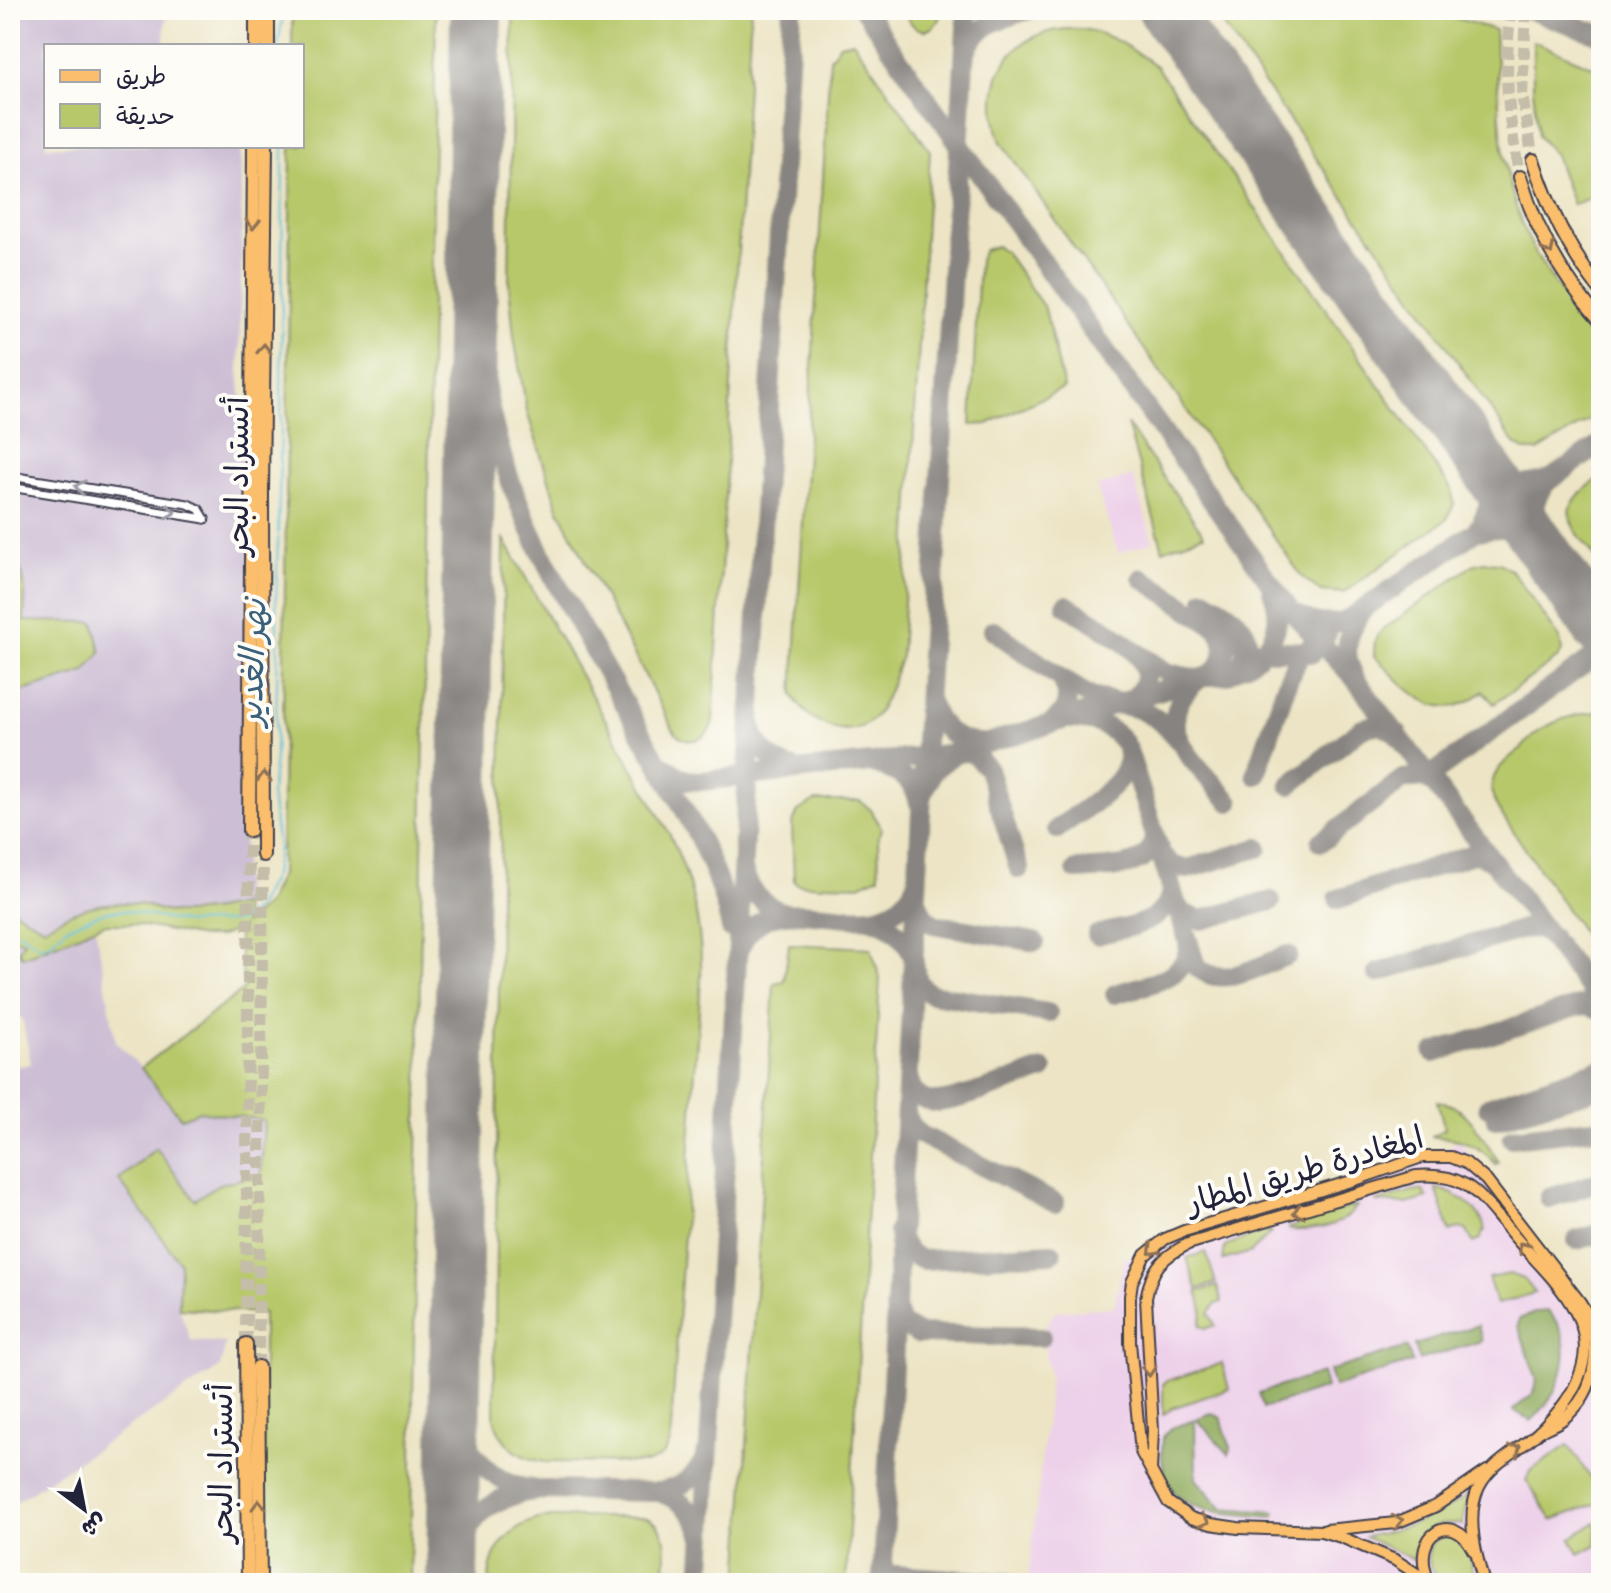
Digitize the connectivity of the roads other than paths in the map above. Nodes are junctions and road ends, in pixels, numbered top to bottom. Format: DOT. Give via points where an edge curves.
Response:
graph roads {
  1 [pos="256,10"];
  2 [pos="268,10"];
  3 [pos="256,44"];
  4 [pos="268,44"];
  5 [pos="254,148"];
  6 [pos="266,148"];
  7 [pos="1533,160"];
  8 [pos="1520,177"];
  9 [pos="1601,291"];
  10 [pos="1601,321"];
  11 [pos="10,476"];
  12 [pos="10,487"];
  13 [pos="123,494"];
  14 [pos="139,496"];
  15 [pos="121,504"];
  16 [pos="136,507"];
  17 [pos="249,831"];
  18 [pos="263,855"];
  19 [pos="1591,1321"];
  20 [pos="1601,1331"];
  21 [pos="246,1344"];
  22 [pos="258,1367"];
  23 [pos="1540,1431"];
  24 [pos="1492,1468"];
  25 [pos="1151,1470"];
  26 [pos="1321,1531"];
  27 [pos="1477,1559"];
  28 [pos="1429,1581"];
  29 [pos="248,1583"];
  30 [pos="260,1583"];
  31 [pos="1484,1583"];
  1 -- 3 [label="highway"];
  2 -- 4 [label="highway"];
  5 -- 17 [label="highway, أتستراد البحر, one-way"];
  18 -- 6 [label="highway, أتستراد البحر, one-way"];
  7 -- 9 [label="highway" via="1553,217"];
  8 -- 10 [label="highway, one-way" via="1546,244"];
  13 -- 11 [label="street, one-way"];
  12 -- 15 [label="street"];
  13 -- 14 [label="street"];
  13 -- 15 [label="street"];
  14 -- 16 [label="street"];
  16 -- 14 [label="street, one-way" via="205,519 197,506"];
  15 -- 16 [label="street"];
  19 -- 20 [label="main road"];
  19 -- 23 [label="main road, المغادرة طريق المطار" via="1595,1355 1588,1387 1566,1417"];
  19 -- 25 [label="main road, المغادرة طريق المطار, one-way" via="1486,1180 1451,1157 1422,1157 1184,1231 1154,1246 1138,1268 1130,1296 1141,1452"];
  21 -- 29 [label="highway, أتستراد البحر"];
  30 -- 22 [label="highway, أتستراد البحر, one-way"];
  24 -- 23 [label="main road, one-way"];
  23 -- 25 [label="main road, one-way" via="1580,1380 1585,1348 1575,1309 1464,1184 1449,1176 1416,1176 1188,1244 1159,1264 1146,1298"];
  26 -- 24 [label="main road, one-way" via="1396,1523 1436,1506"];
  24 -- 27 [label="main road" via="1475,1498"];
  25 -- 26 [label="main road, المغادرة طريق المطار, one-way" via="1168,1502 1191,1518 1238,1528"];
  26 -- 28 [label="main road" via="1395,1560"];
  27 -- 28 [label="main road" via="1463,1533 1439,1532 1423,1548"];
  27 -- 31 [label="main road"];
}
